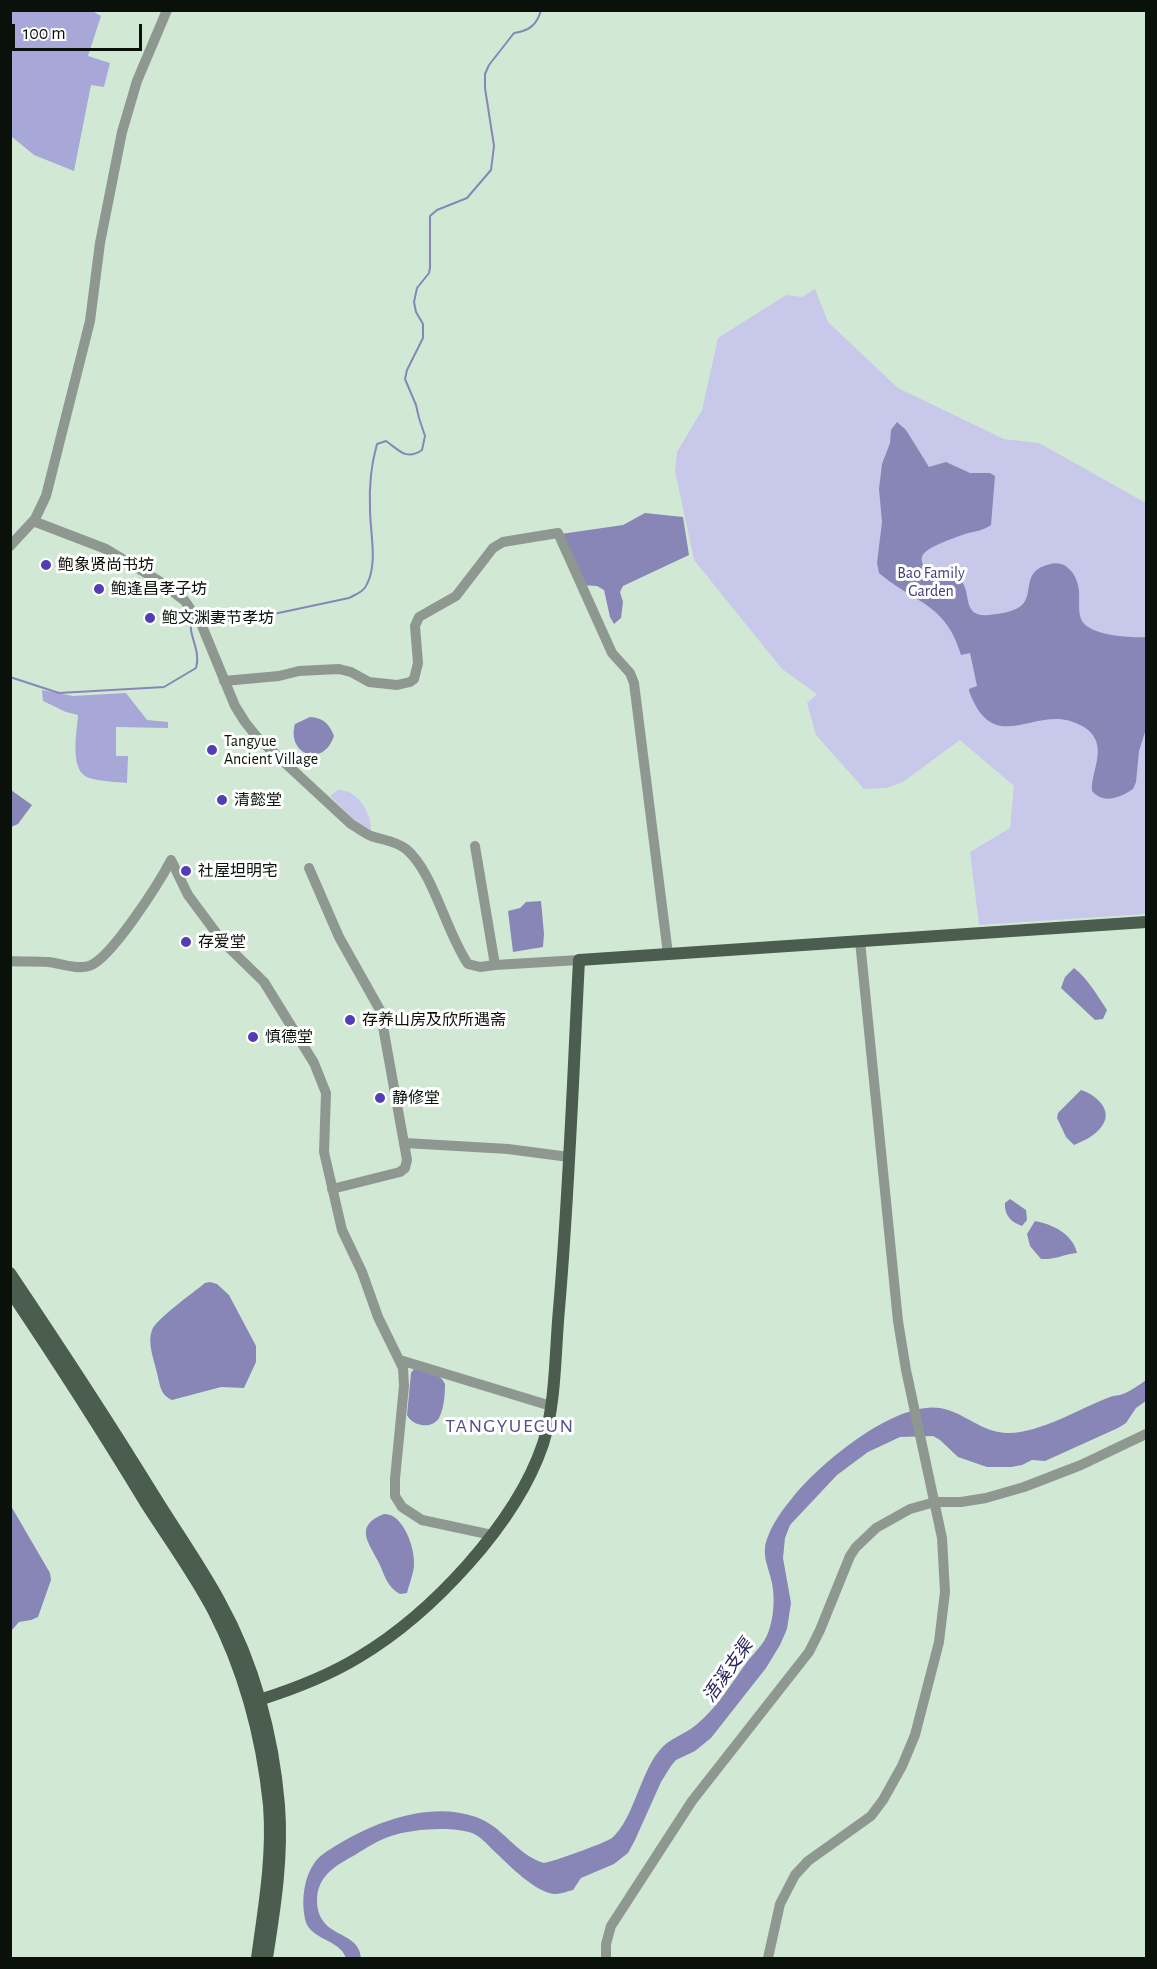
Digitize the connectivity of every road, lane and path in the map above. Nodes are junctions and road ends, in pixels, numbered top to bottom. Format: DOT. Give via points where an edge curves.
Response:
graph roads {
  1 [pos="167,10"];
  2 [pos="33,521"];
  3 [pos="10,546"];
  4 [pos="224,681"];
  5 [pos="475,846"];
  6 [pos="309,868"];
  7 [pos="1146,922"];
  8 [pos="860,941"];
  9 [pos="668,954"];
  10 [pos="579,960"];
  11 [pos="10,961"];
  12 [pos="495,965"];
  13 [pos="405,1143"];
  14 [pos="568,1157"];
  15 [pos="332,1189"];
  16 [pos="10,1273"];
  17 [pos="10,1292"];
  18 [pos="400,1360"];
  19 [pos="551,1406"];
  20 [pos="1146,1434"];
  21 [pos="935,1502"];
  22 [pos="492,1535"];
  23 [pos="259,1700"];
  24 [pos="257,1959"];
  25 [pos="267,1959"];
  26 [pos="606,1959"];
  27 [pos="768,1959"];
  1 -- 2 [label="street" via="129,105 100,243 90,321 46,496"];
  2 -- 3 [label="street"];
  2 -- 4 [label="street" via="106,549 178,595 197,617"];
  4 -- 9 [label="street" via="339,669 369,682 410,682 417,663 418,617 456,596 503,542 558,533 612,653 634,683"];
  4 -- 12 [label="street" via="238,712 257,737 351,824 403,847 416,860 468,964"];
  5 -- 12 [label="street"];
  6 -- 13 [label="street" via="339,937 380,1010"];
  7 -- 8 [label="main road"];
  8 -- 9 [label="main road"];
  8 -- 21 [label="street" via="898,1321"];
  9 -- 10 [label="main road"];
  10 -- 12 [label="street"];
  10 -- 14 [label="main road"];
  11 -- 15 [label="street" via="82,967 95,963 112,946 171,860 188,895 223,942 264,982 314,1063 326,1093 324,1152"];
  13 -- 14 [label="street"];
  13 -- 15 [label="street" via="406,1166 400,1172"];
  14 -- 19 [label="main road"];
  15 -- 18 [label="street" via="342,1230"];
  16 -- 23 [label="main road" via="94,1397 209,1582 241,1645"];
  17 -- 24 [label="main road" via="85,1403 200,1588 240,1671 253,1716 269,1807 269,1869"];
  18 -- 19 [label="street"];
  18 -- 22 [label="street" via="404,1386 395,1493 402,1508 422,1520"];
  19 -- 22 [label="main road" via="534,1467"];
  20 -- 21 [label="street" via="1081,1466 1024,1487 986,1498"];
  21 -- 26 [label="street" via="896,1516 856,1547 809,1652 692,1801 611,1926"];
  21 -- 27 [label="street" via="944,1556 944,1610 915,1735 877,1808 864,1822 808,1861 789,1883 780,1904"];
  22 -- 23 [label="main road" via="440,1592 381,1643 329,1673"];
  23 -- 25 [label="main road" via="277,1783 280,1830 277,1890"];
}
